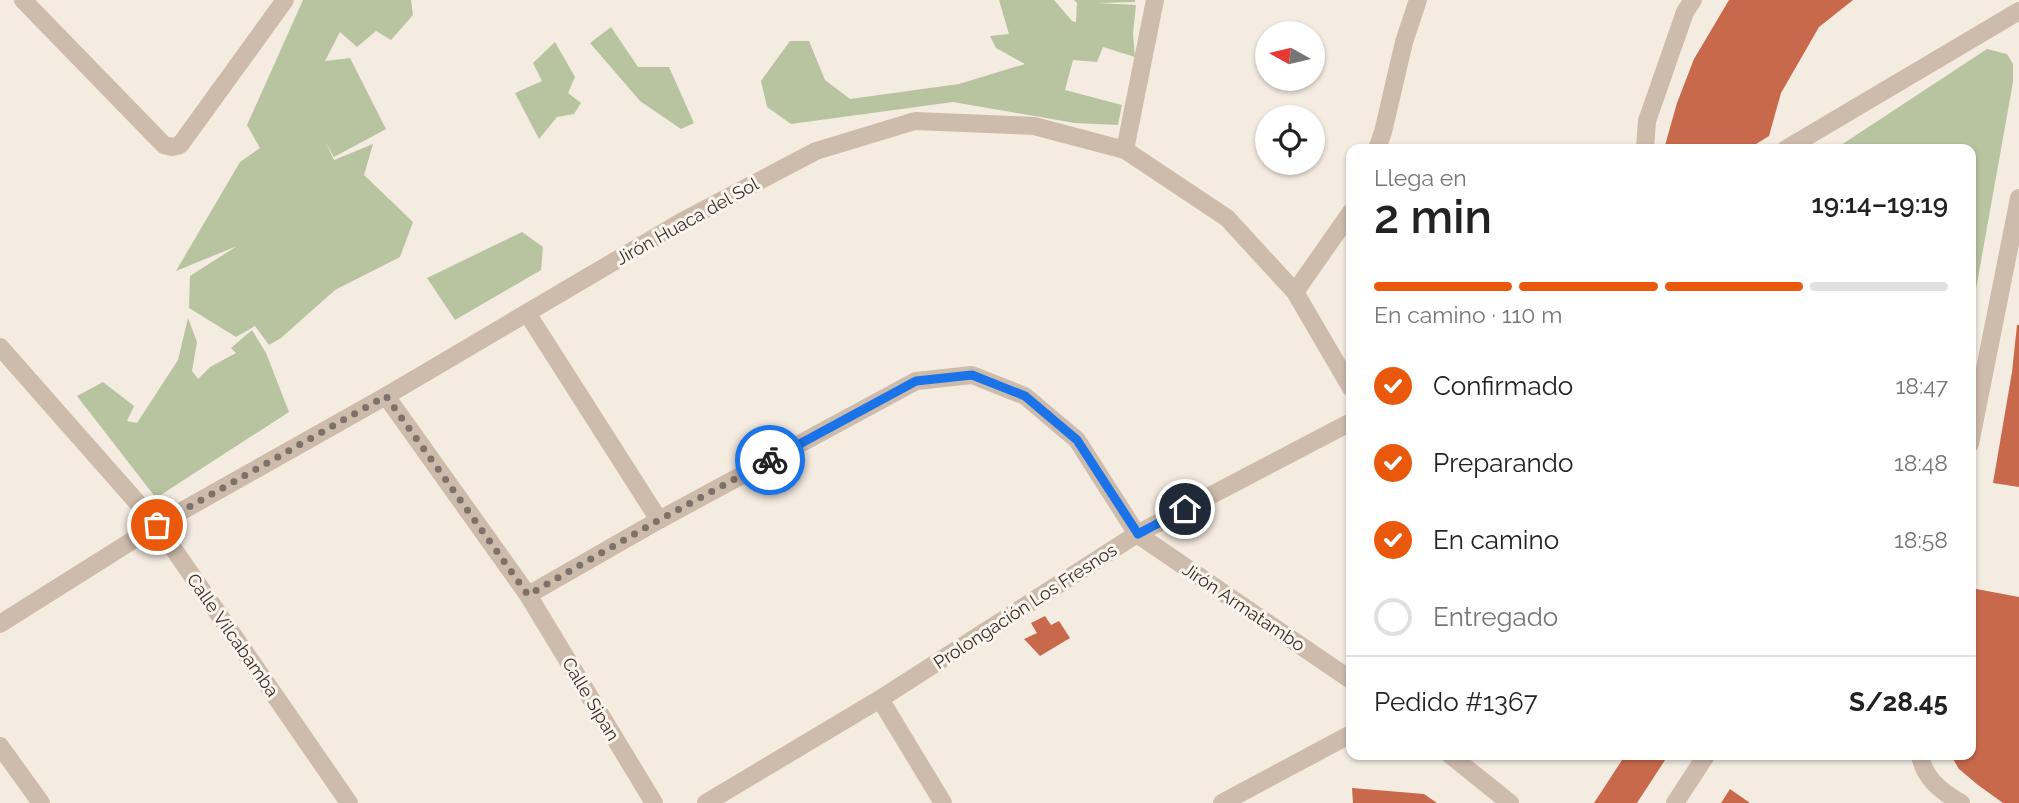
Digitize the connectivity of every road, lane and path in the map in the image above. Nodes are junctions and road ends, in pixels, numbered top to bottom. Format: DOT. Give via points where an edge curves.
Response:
graph roads {
  1 [pos="23,0"];
  2 [pos="285,0"];
  3 [pos="1155,0"];
  4 [pos="1418,0"];
  5 [pos="1693,0"];
  6 [pos="2019,11"];
  7 [pos="1379,144"];
  8 [pos="1645,144"];
  9 [pos="1794,144"];
  10 [pos="1125,150"];
  11 [pos="2019,198"];
  12 [pos="1346,219"];
  13 [pos="1295,292"];
  14 [pos="527,313"];
  15 [pos="0,347"];
  16 [pos="1346,379"];
  17 [pos="386,396"];
  18 [pos="1976,414"];
  19 [pos="1346,425"];
  20 [pos="659,520"];
  21 [pos="157,525"];
  22 [pos="1138,534"];
  23 [pos="528,595"];
  24 [pos="0,624"];
  25 [pos="1346,677"];
  26 [pos="880,698"];
  27 [pos="1346,737"];
  28 [pos="0,746"];
  29 [pos="1456,760"];
  30 [pos="1703,760"];
  31 [pos="1921,760"];
  32 [pos="41,803"];
  33 [pos="349,803"];
  34 [pos="654,803"];
  35 [pos="706,803"];
  36 [pos="943,803"];
  37 [pos="1222,803"];
  38 [pos="1510,803"];
  39 [pos="1675,803"];
  40 [pos="1961,803"];
  1 -- 2 [label="street" via="164,145 172,147 180,145"];
  3 -- 10 [label="street"];
  4 -- 7 [label="street"];
  5 -- 8 [label="street" via="1647,121"];
  6 -- 9 [label="street"];
  10 -- 13 [label="street, Jirón Huaca del Sol" via="1227,218"];
  10 -- 14 [label="street, Jirón Huaca del Sol" via="1034,126 915,121 816,151 681,222"];
  11 -- 18 [label="street"];
  12 -- 13 [label="street"];
  13 -- 16 [label="street, Jirón Huaca del Sol"];
  14 -- 17 [label="street, Jirón Huaca del Sol"];
  14 -- 20 [label="street"];
  15 -- 21 [label="street, Calle Vilcabamba"];
  17 -- 21 [label="street, Jirón Huaca del Sol"];
  17 -- 23 [label="street, Calle Sipan"];
  19 -- 22 [label="street, Prolongación Los Fresnos"];
  20 -- 22 [label="street" via="916,381 972,375 1025,396 1077,440"];
  20 -- 23 [label="street"];
  21 -- 24 [label="street, Jirón Huaca del Sol"];
  21 -- 33 [label="street, Calle Vilcabamba"];
  22 -- 25 [label="street, Jirón Armatambo"];
  22 -- 26 [label="street, Prolongación Los Fresnos"];
  23 -- 34 [label="street, Calle Sipan"];
  26 -- 35 [label="street, Prolongación Los Fresnos"];
  26 -- 36 [label="street"];
  27 -- 37 [label="street"];
  28 -- 32 [label="street"];
  29 -- 38 [label="street"];
  30 -- 39 [label="street"];
  31 -- 40 [label="street" via="1938,790"];
}
